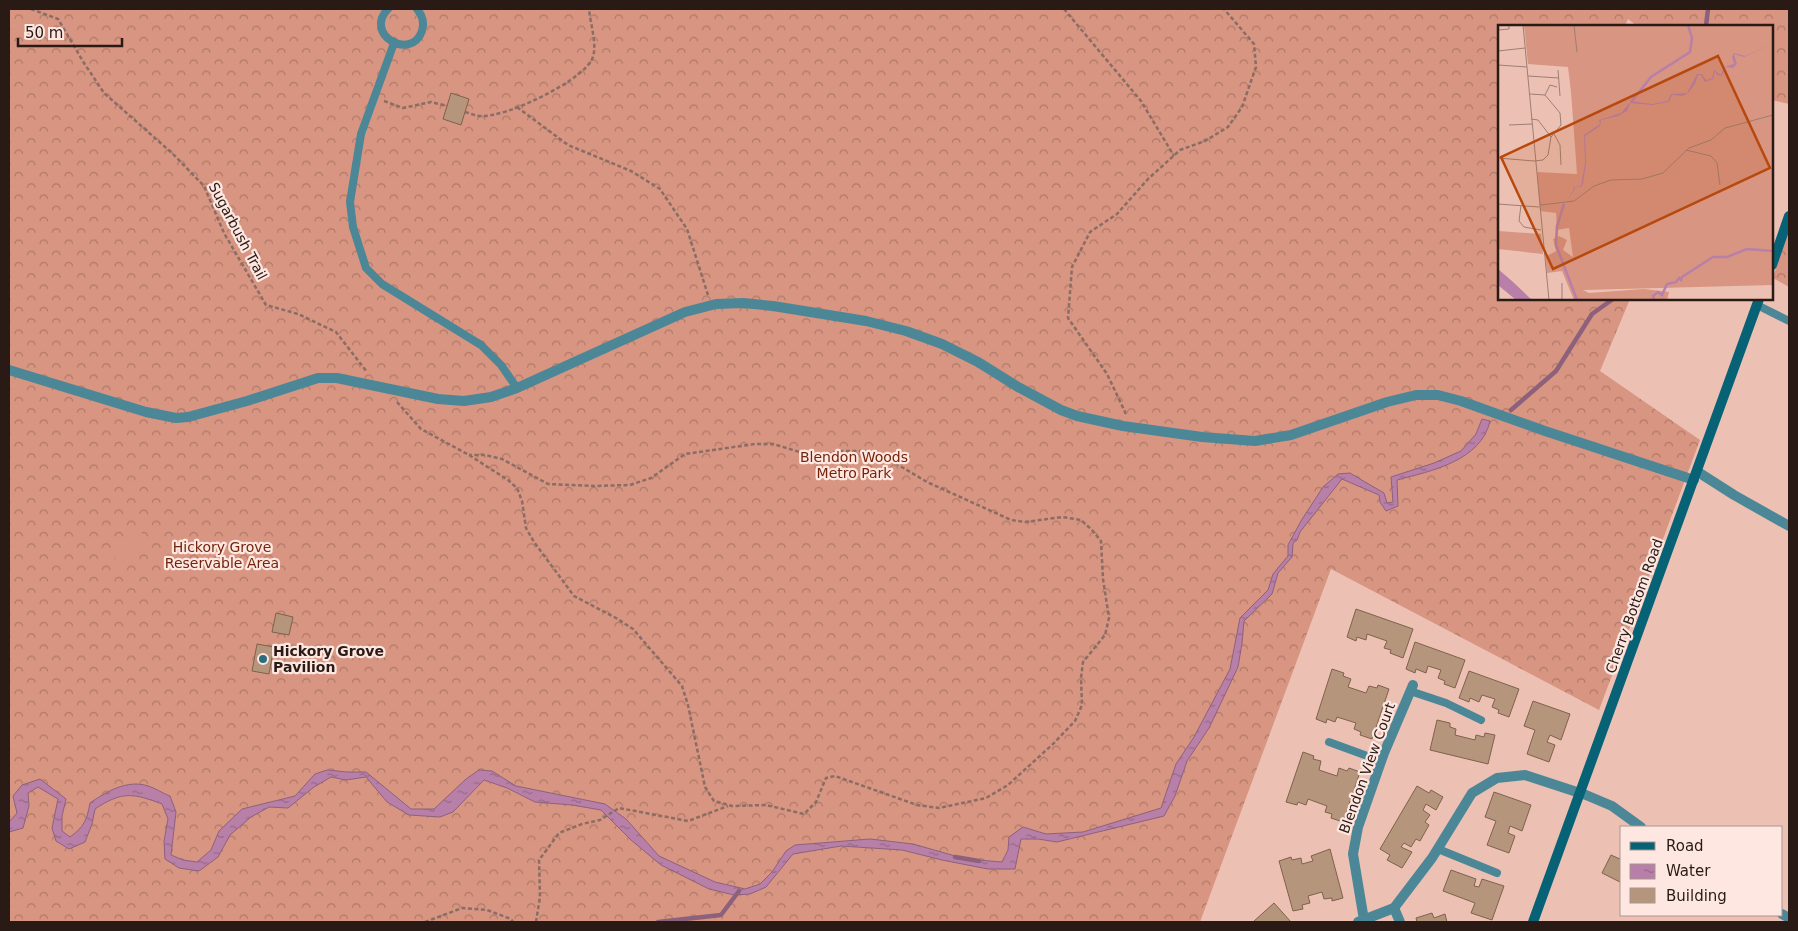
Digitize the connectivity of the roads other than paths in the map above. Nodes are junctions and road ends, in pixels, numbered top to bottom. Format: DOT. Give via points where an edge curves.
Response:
graph roads {
  1 [pos="388,9"];
  2 [pos="417,9"];
  3 [pos="394,43"];
  4 [pos="1789,216"];
  5 [pos="1773,262"];
  6 [pos="1758,302"];
  7 [pos="1789,321"];
  8 [pos="9,370"];
  9 [pos="517,388"];
  10 [pos="1696,476"];
  11 [pos="1789,526"];
  12 [pos="1411,688"];
  13 [pos="1481,720"];
  14 [pos="1328,742"];
  15 [pos="1382,761"];
  16 [pos="1581,794"];
  17 [pos="1640,826"];
  18 [pos="1438,848"];
  19 [pos="1497,873"];
  20 [pos="1394,908"];
  21 [pos="1361,921"];
  22 [pos="1400,922"];
  23 [pos="1533,922"];
  1 -- 3 [label="lane" via="382,26"];
  2 -- 3 [label="lane" via="423,22 420,36 408,44"];
  3 -- 9 [label="lane" via="361,134 350,202 353,228 366,268 382,284 481,345"];
  4 -- 5 [label="main road"];
  6 -- 7 [label="lane"];
  6 -- 10 [label="main road, Cherry Bottom Road"];
  8 -- 9 [label="street" via="146,412 176,418 247,401 318,378 337,378 438,399 464,401"];
  9 -- 10 [label="street" via="685,312 711,305 743,303 866,321 906,331 964,355 1061,410 1132,427 1217,439 1255,440 1291,435 1387,402 1416,395 1438,395"];
  10 -- 11 [label="street"];
  10 -- 16 [label="main road, Cherry Bottom Road"];
  12 -- 13 [label="lane"];
  12 -- 15 [label="street, Blendon View Court"];
  14 -- 15 [label="lane"];
  15 -- 21 [label="street, Blendon View Court" via="1358,827 1353,854"];
  16 -- 17 [label="street" via="1612,806"];
  16 -- 18 [label="street" via="1525,774 1496,778 1472,793"];
  16 -- 23 [label="main road, Cherry Bottom Road"];
  18 -- 19 [label="lane"];
  18 -- 20 [label="street"];
  20 -- 21 [label="street"];
  20 -- 22 [label="street"];
}
